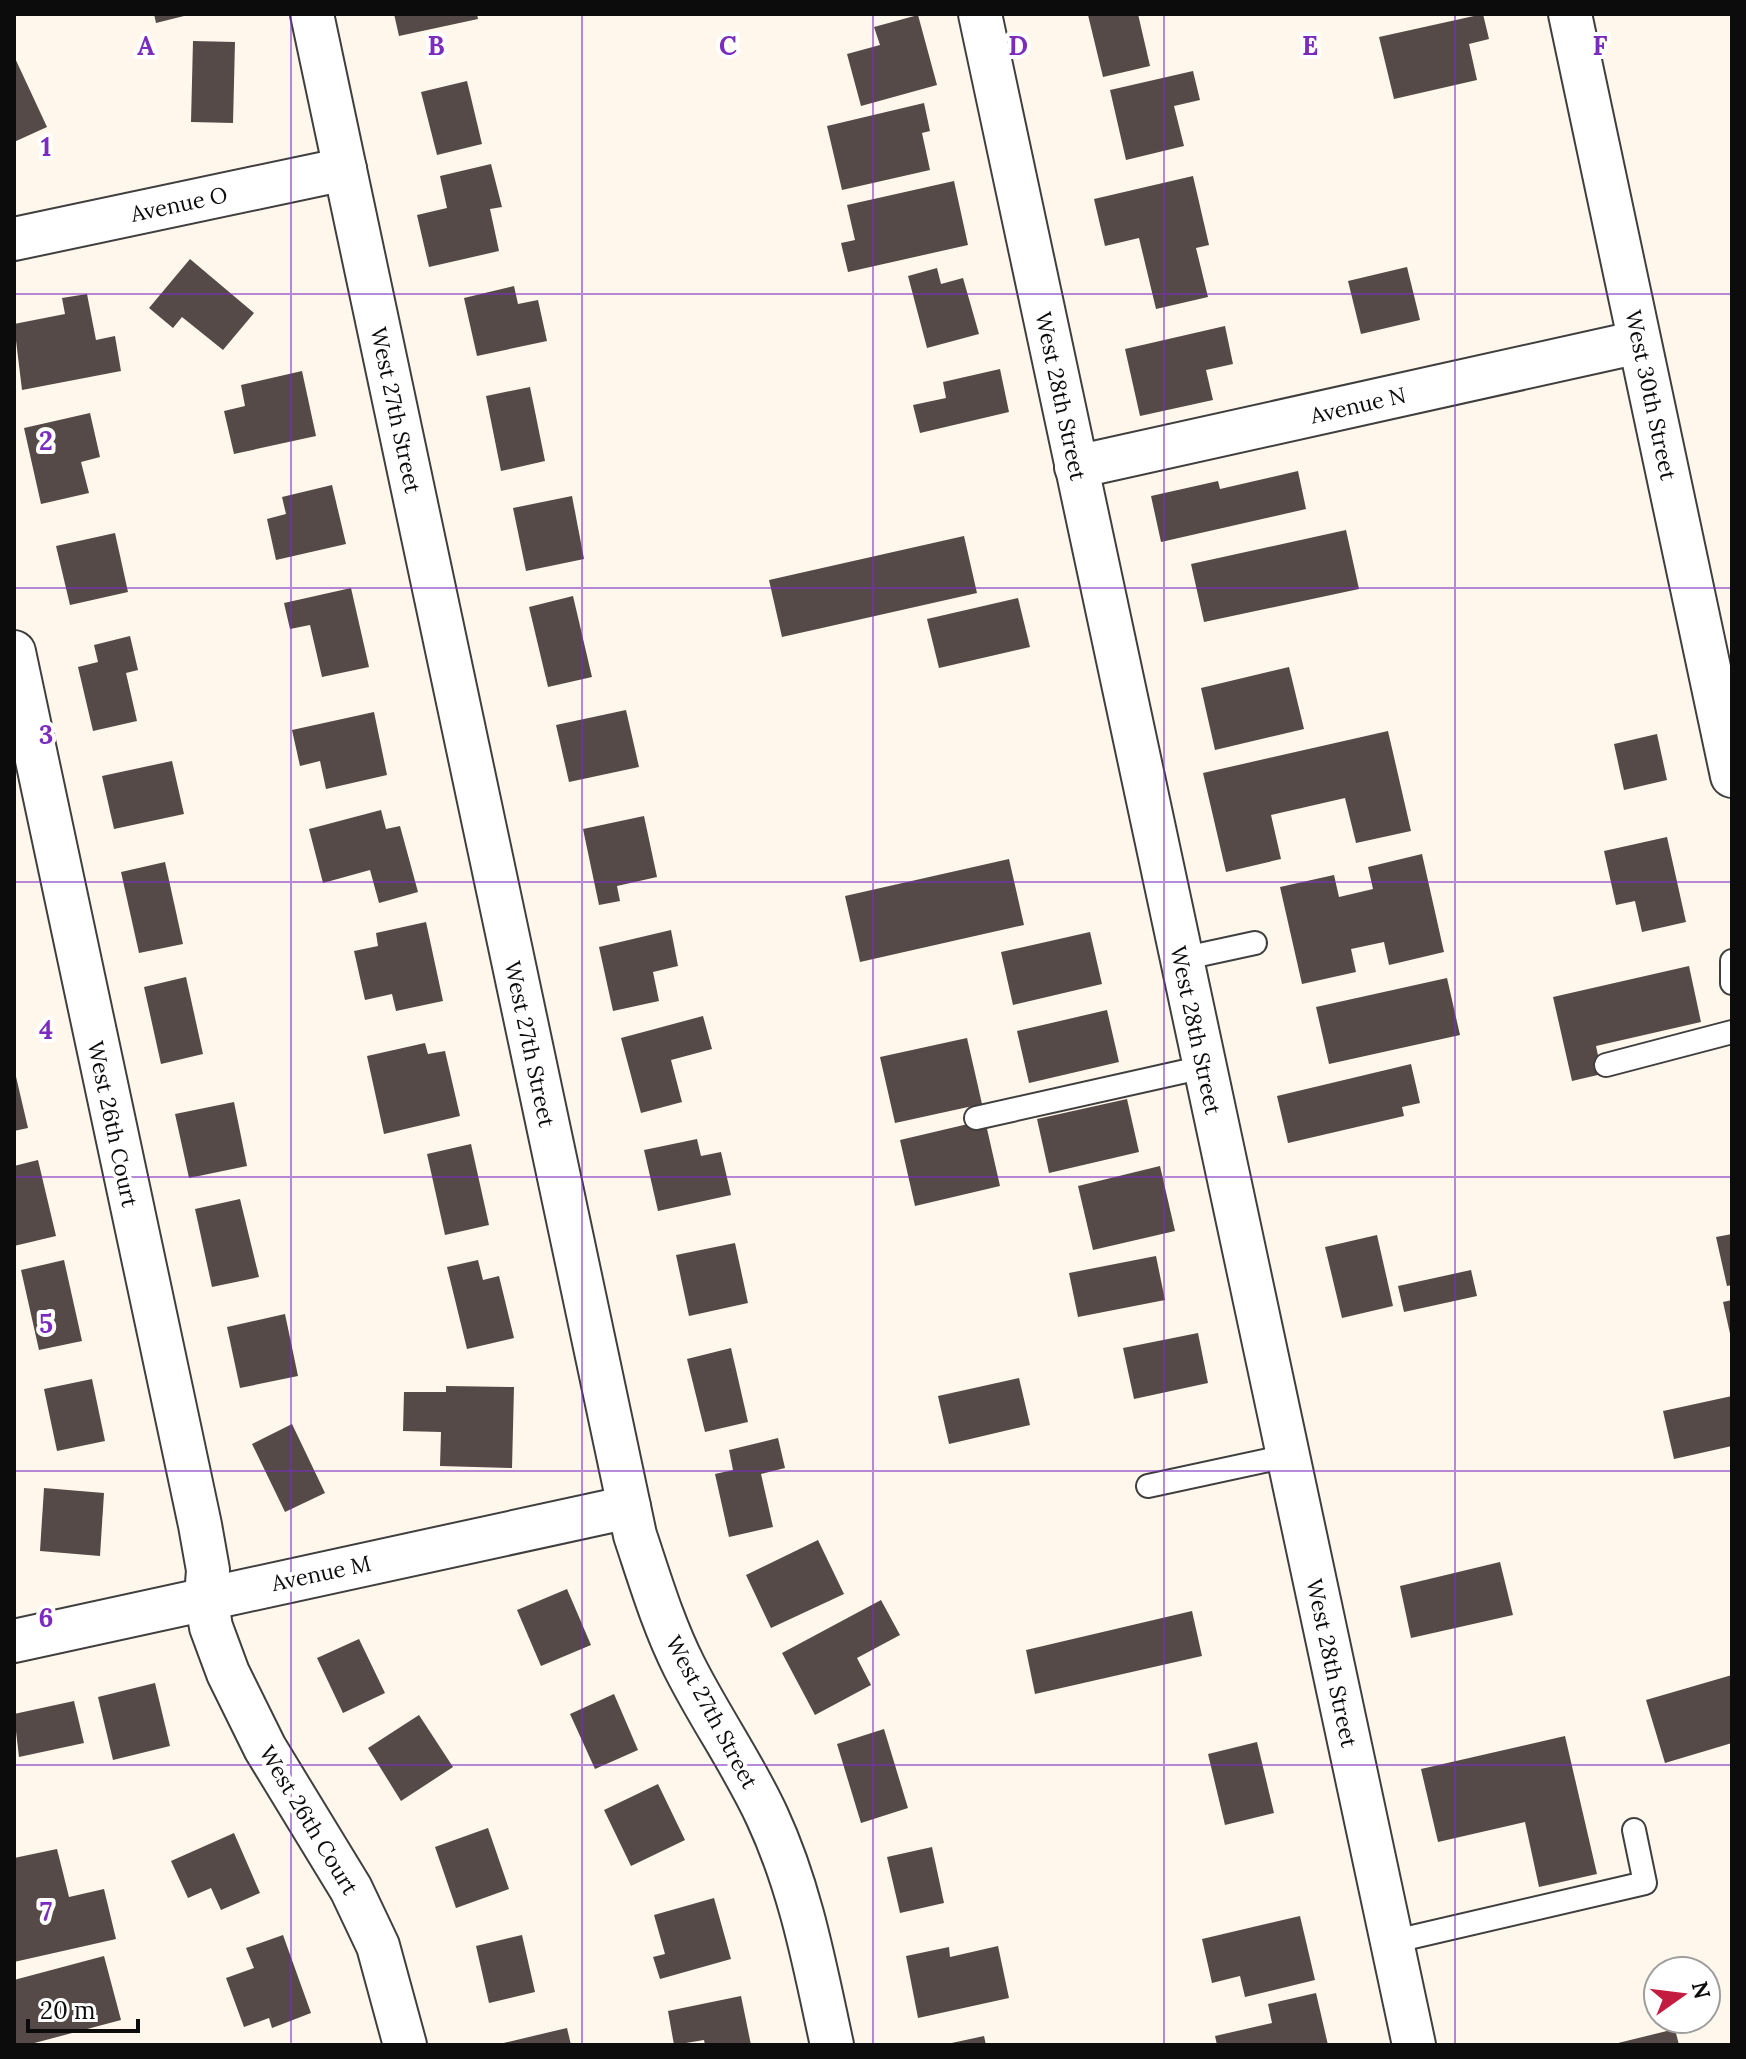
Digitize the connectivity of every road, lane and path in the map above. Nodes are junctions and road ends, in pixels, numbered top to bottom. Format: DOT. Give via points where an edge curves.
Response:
graph roads {
  1 [pos="312,14"];
  2 [pos="980,14"];
  3 [pos="1570,14"];
  4 [pos="345,169"];
  5 [pos="14,239"];
  6 [pos="1639,342"];
  7 [pos="1076,467"];
  8 [pos="14,652"];
  9 [pos="14,741"];
  10 [pos="1732,776"];
  11 [pos="1255,943"];
  12 [pos="1181,959"];
  13 [pos="1732,961"];
  14 [pos="1732,983"];
  15 [pos="1732,1032"];
  16 [pos="1606,1065"];
  17 [pos="1204,1067"];
  18 [pos="976,1118"];
  19 [pos="1287,1456"];
  20 [pos="1148,1486"];
  21 [pos="629,1507"];
  22 [pos="206,1597"];
  23 [pos="14,1641"];
  24 [pos="1634,1830"];
  25 [pos="1391,1942"];
  26 [pos="405,2045"];
  27 [pos="832,2045"];
  28 [pos="1414,2045"];
  1 -- 4 [label="street, West 27th Street"];
  2 -- 7 [label="street, West 28th Street"];
  3 -- 6 [label="street, West 30th Street"];
  4 -- 5 [label="street, Avenue O"];
  4 -- 21 [label="street, West 27th Street"];
  6 -- 7 [label="street, Avenue N"];
  6 -- 10 [label="street, West 30th Street"];
  7 -- 12 [label="street, West 28th Street"];
  8 -- 22 [label="street, West 26th Court" via="200,1525 208,1570"];
  9 -- 22 [label="street, West 26th Court" via="190,1573"];
  11 -- 12 [label="lane"];
  12 -- 17 [label="street, West 28th Street"];
  13 -- 14 [label="lane"];
  15 -- 16 [label="lane"];
  17 -- 18 [label="lane"];
  17 -- 19 [label="street, West 28th Street"];
  19 -- 20 [label="lane"];
  19 -- 25 [label="street, West 28th Street"];
  21 -- 22 [label="street, Avenue M"];
  21 -- 27 [label="street, West 27th Street" via="662,1616 685,1668 743,1767 789,1871"];
  22 -- 23 [label="street, Avenue M"];
  22 -- 26 [label="street, West 26th Court" via="211,1627 259,1735 351,1889 378,1946"];
  24 -- 25 [label="lane" via="1645,1883"];
  25 -- 28 [label="street, West 28th Street"];
}
